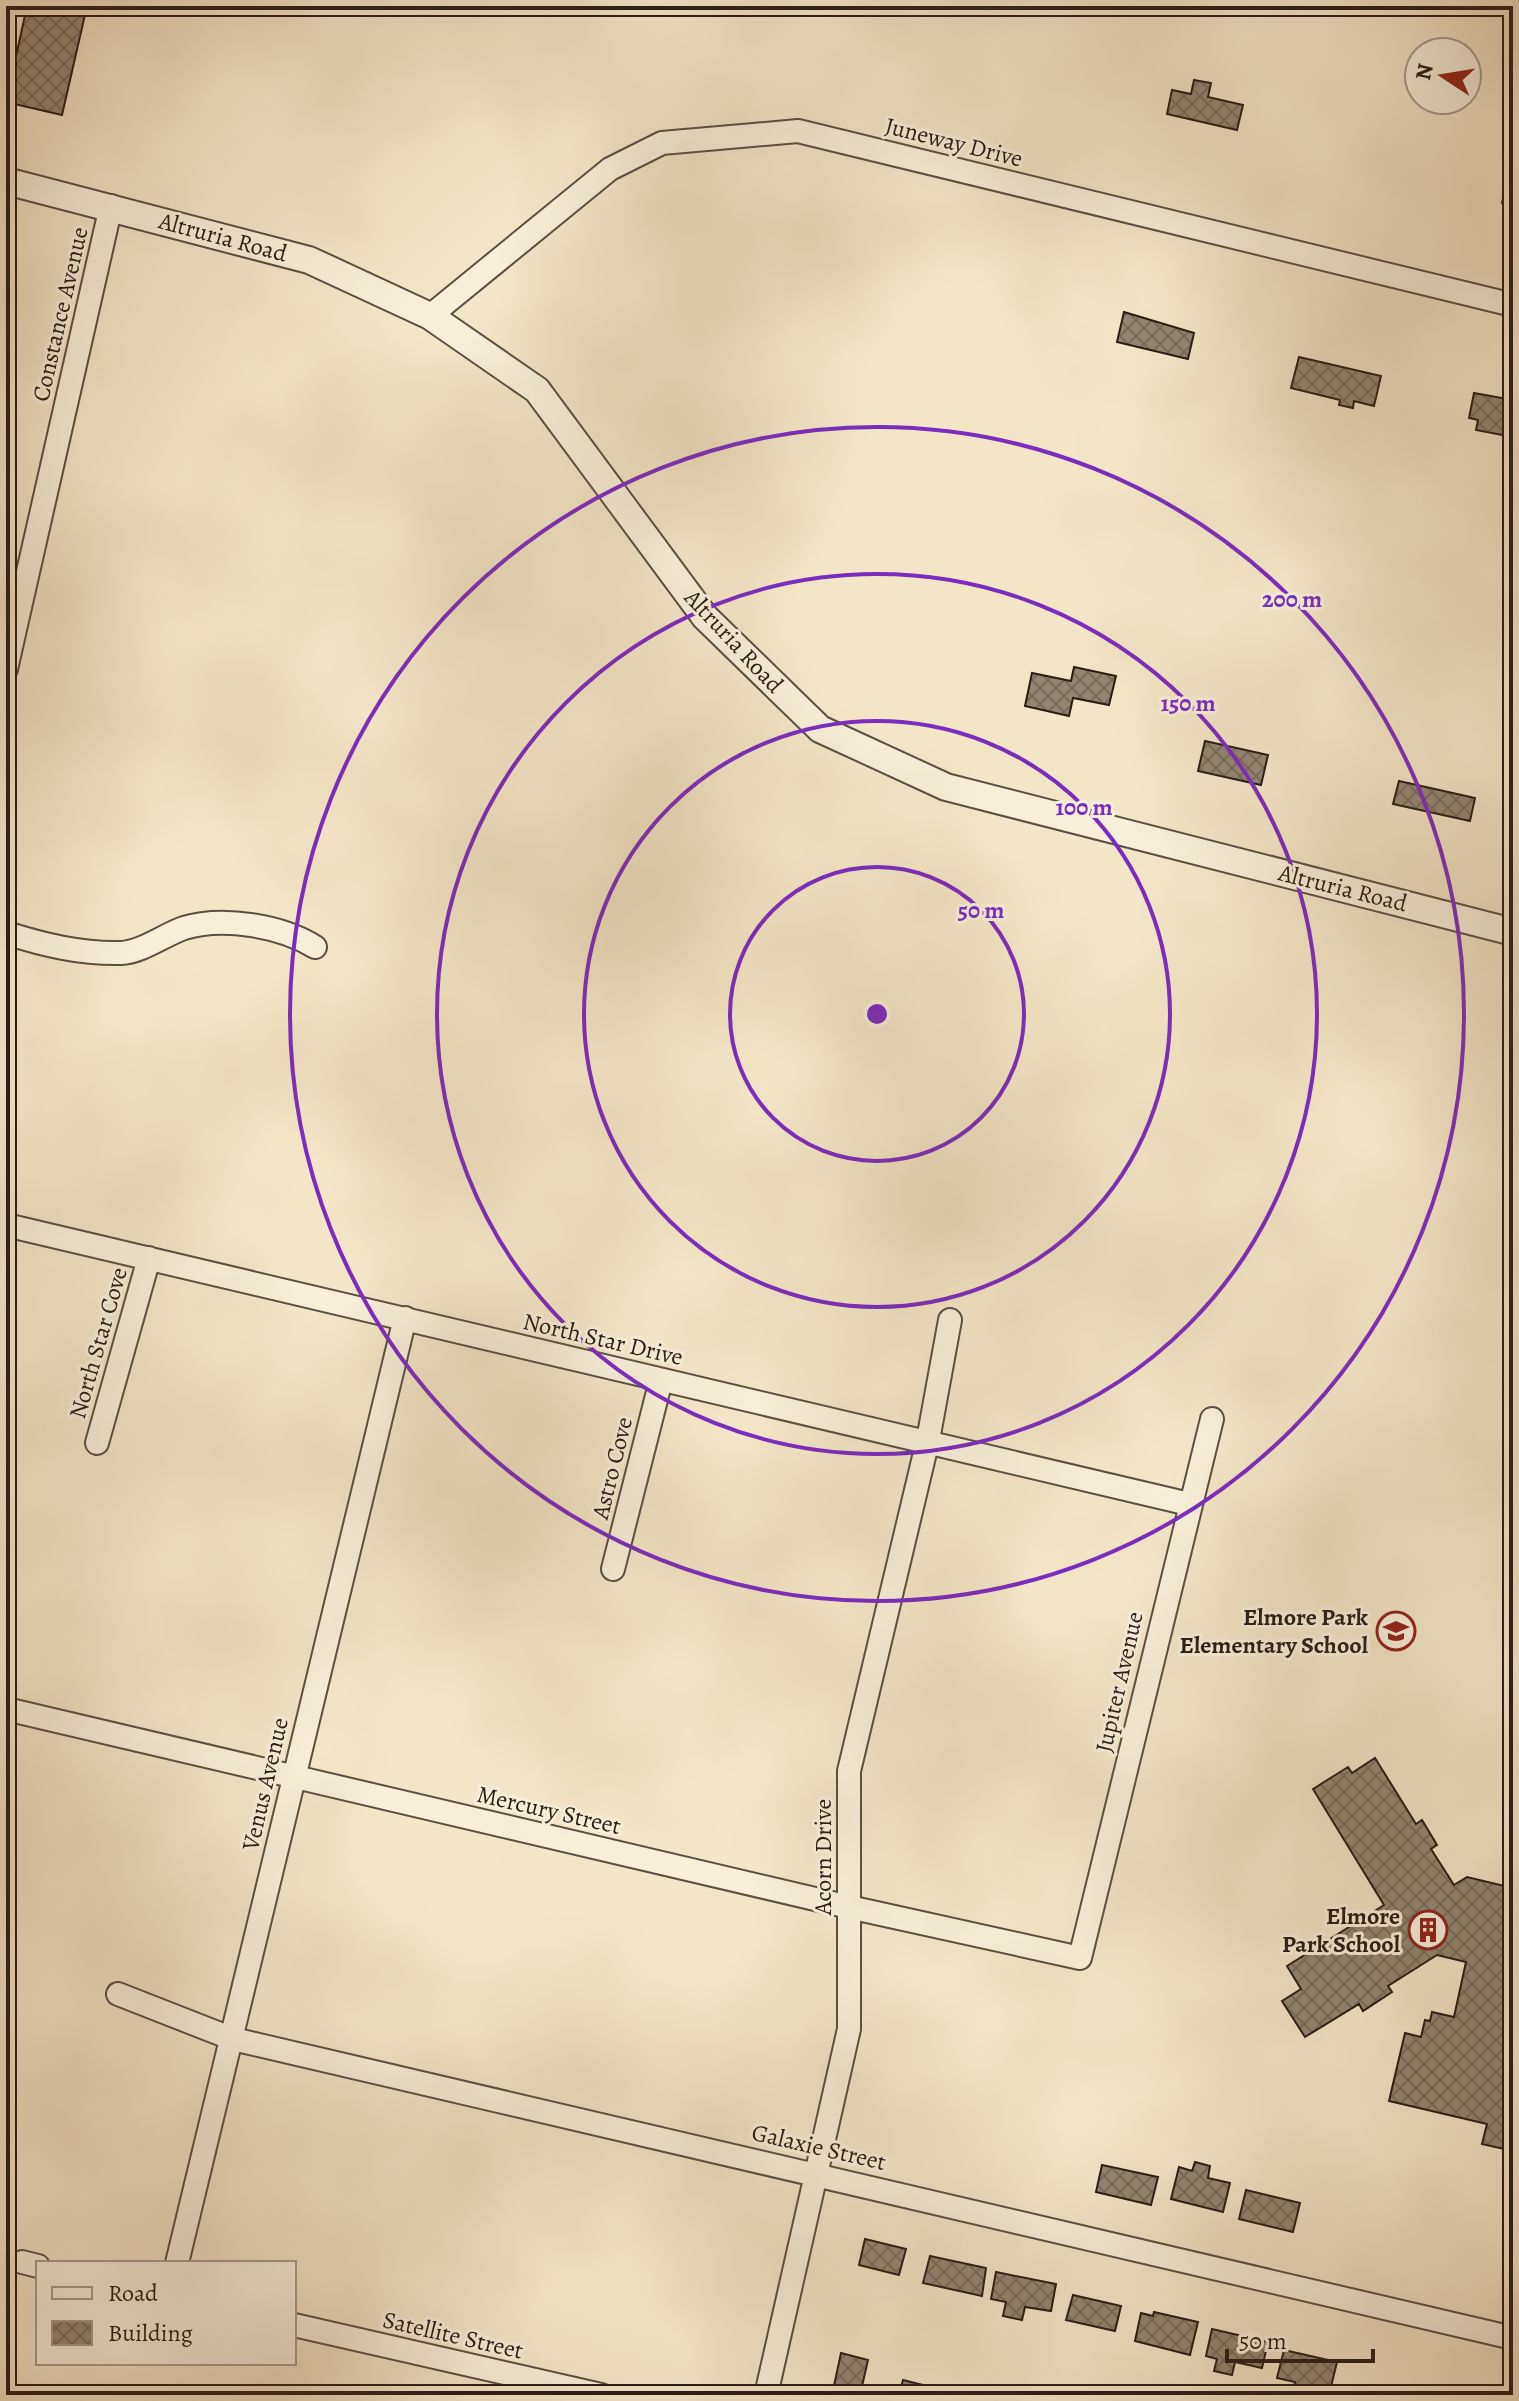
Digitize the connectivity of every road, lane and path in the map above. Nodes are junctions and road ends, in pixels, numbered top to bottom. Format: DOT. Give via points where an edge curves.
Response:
graph roads {
  1 [pos="6,181"];
  2 [pos="111,206"];
  3 [pos="1513,305"];
  4 [pos="430,316"];
  5 [pos="6,669"];
  6 [pos="1513,932"];
  7 [pos="6,933"];
  8 [pos="315,947"];
  9 [pos="6,1225"];
  10 [pos="149,1258"];
  11 [pos="405,1318"];
  12 [pos="950,1320"];
  13 [pos="661,1380"];
  14 [pos="1212,1419"];
  15 [pos="928,1440"];
  16 [pos="97,1443"];
  17 [pos="1189,1504"];
  18 [pos="613,1569"];
  19 [pos="6,1709"];
  20 [pos="292,1776"];
  21 [pos="849,1907"];
  22 [pos="1080,1958"];
  23 [pos="118,1994"];
  24 [pos="233,2039"];
  25 [pos="818,2174"];
  26 [pos="178,2261"];
  27 [pos="296,2325"];
  28 [pos="1513,2338"];
  29 [pos="601,2395"];
  30 [pos="766,2395"];
  1 -- 2 [label="street, Altruria Road"];
  2 -- 4 [label="street, Altruria Road" via="309,260"];
  2 -- 5 [label="street, Constance Avenue"];
  3 -- 4 [label="street, Juneway Drive" via="798,131 662,143 610,169"];
  4 -- 6 [label="street, Altruria Road" via="537,390 705,617 820,729 946,787"];
  7 -- 8 [label="street" via="56,949 124,953 186,927 266,926"];
  9 -- 10 [label="street, North Star Drive"];
  10 -- 11 [label="street, North Star Drive"];
  10 -- 16 [label="street, North Star Cove"];
  11 -- 13 [label="street, North Star Drive"];
  11 -- 20 [label="street, Venus Avenue"];
  12 -- 15 [label="street, Acorn Drive"];
  13 -- 15 [label="street, North Star Drive"];
  13 -- 18 [label="street, Astro Cove"];
  14 -- 17 [label="street, Jupiter Avenue"];
  15 -- 17 [label="street, North Star Drive"];
  15 -- 21 [label="street, Acorn Drive" via="849,1771"];
  17 -- 22 [label="street, Jupiter Avenue"];
  19 -- 20 [label="street, Mercury Street"];
  20 -- 21 [label="street, Mercury Street"];
  20 -- 24 [label="street, Venus Avenue"];
  21 -- 22 [label="street, Mercury Street"];
  21 -- 25 [label="street, Acorn Drive" via="849,2029"];
  23 -- 24 [label="street, Galaxie Street"];
  24 -- 25 [label="street, Galaxie Street"];
  24 -- 26 [label="street, Venus Avenue"];
  25 -- 28 [label="street, Galaxie Street"];
  25 -- 30 [label="street, Acorn Drive"];
  27 -- 29 [label="street, Satellite Street"];
}
